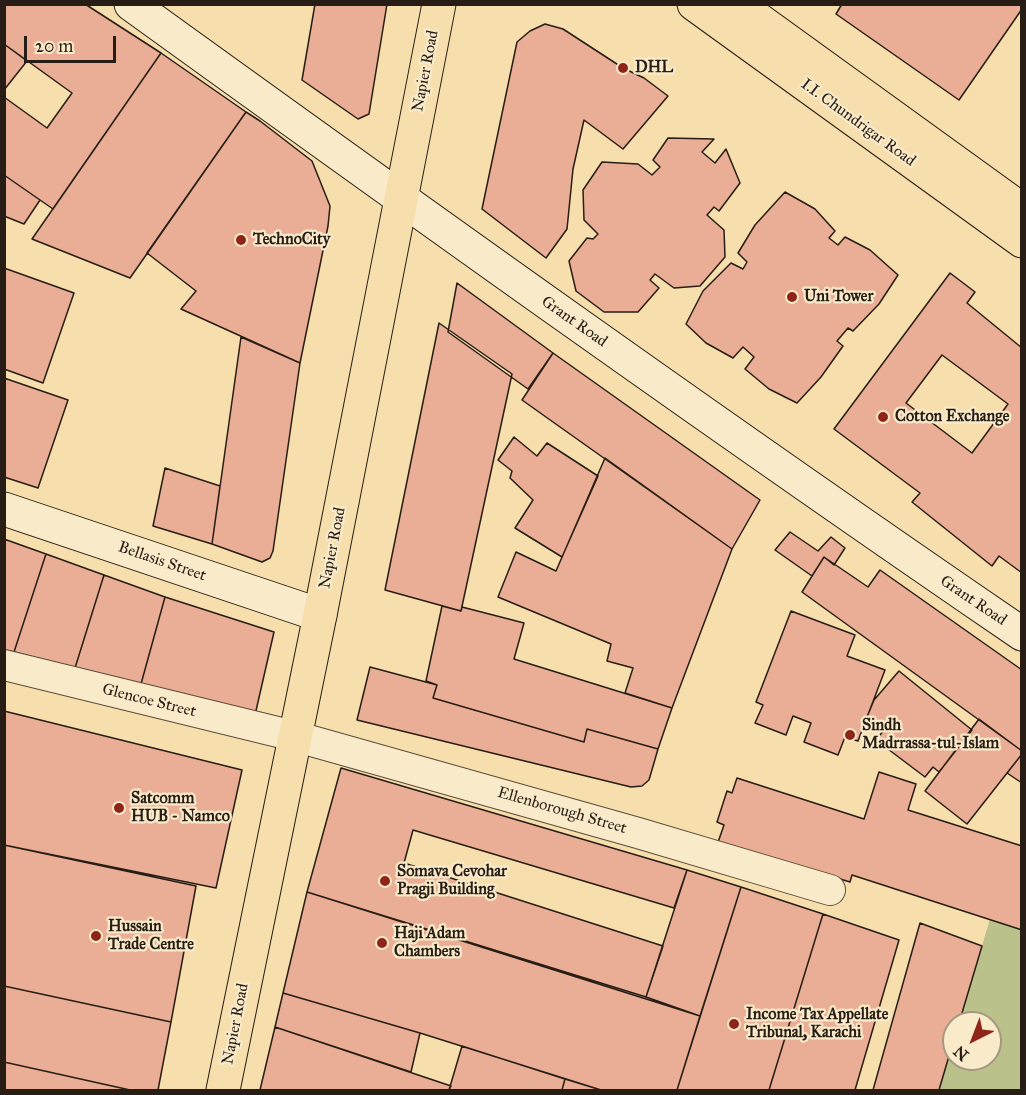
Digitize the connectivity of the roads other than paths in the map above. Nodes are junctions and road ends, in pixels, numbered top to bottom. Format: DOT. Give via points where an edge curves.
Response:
graph roads {
  1 [pos="131,4"];
  2 [pos="439,4"];
  3 [pos="694,4"];
  4 [pos="737,4"];
  5 [pos="402,200"];
  6 [pos="1022,210"];
  7 [pos="1022,241"];
  8 [pos="4,509"];
  9 [pos="320,615"];
  10 [pos="1022,634"];
  11 [pos="4,665"];
  12 [pos="294,736"];
  13 [pos="830,890"];
  14 [pos="223,1090"];
  1 -- 5 [label="street, Grant Road"];
  2 -- 5 [label="main road, Napier Road"];
  3 -- 7 [label="main road, I.I. Chundrigar Road"];
  4 -- 6 [label="main road, I.I. Chundrigar Road"];
  5 -- 9 [label="main road, Napier Road"];
  5 -- 10 [label="street, Grant Road"];
  8 -- 9 [label="street, Bellasis Street"];
  9 -- 12 [label="main road, Napier Road"];
  11 -- 12 [label="street, Glencoe Street"];
  12 -- 13 [label="street, Ellenborough Street"];
  12 -- 14 [label="main road, Napier Road"];
}
